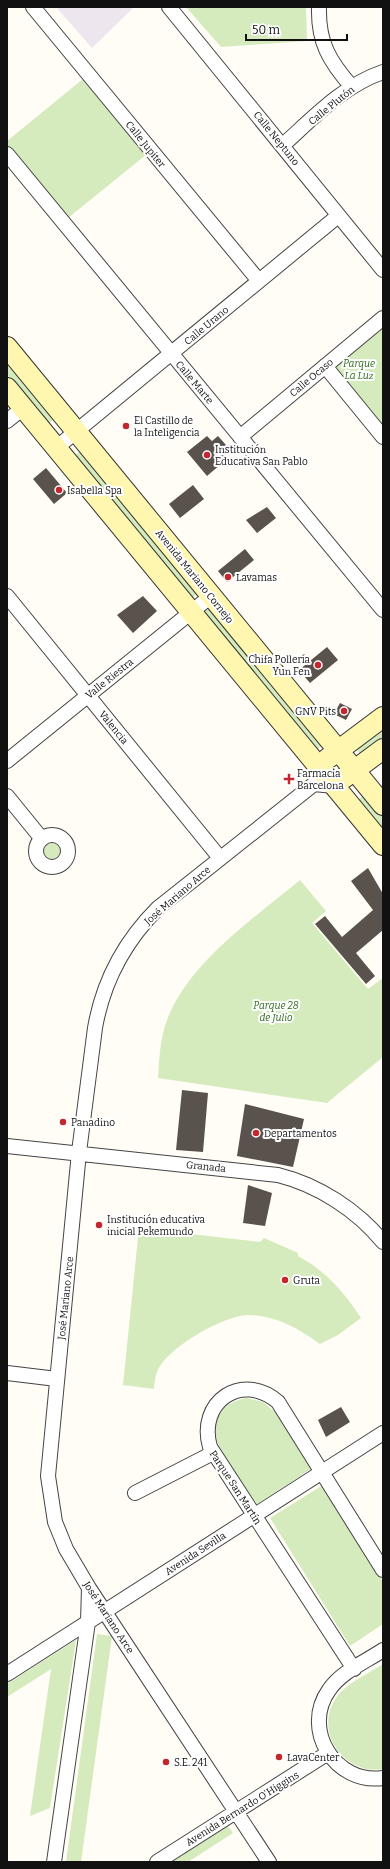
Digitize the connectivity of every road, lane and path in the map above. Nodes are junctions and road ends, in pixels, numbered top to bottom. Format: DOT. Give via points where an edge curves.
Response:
graph roads {
  1 [pos="33,7"];
  2 [pos="170,7"];
  3 [pos="319,7"];
  4 [pos="383,72"];
  5 [pos="352,87"];
  6 [pos="283,145"];
  7 [pos="7,154"];
  8 [pos="338,216"];
  9 [pos="383,270"];
  10 [pos="259,281"];
  11 [pos="383,318"];
  12 [pos="7,347"];
  13 [pos="171,354"];
  14 [pos="325,366"];
  15 [pos="7,388"];
  16 [pos="23,408"];
  17 [pos="7,421"];
  18 [pos="76,432"];
  19 [pos="240,437"];
  20 [pos="383,437"];
  21 [pos="56,448"];
  22 [pos="7,596"];
  23 [pos="211,596"];
  24 [pos="383,609"];
  25 [pos="191,612"];
  26 [pos="88,695"];
  27 [pos="383,717"];
  28 [pos="383,750"];
  29 [pos="338,751"];
  30 [pos="7,761"];
  31 [pos="355,770"];
  32 [pos="316,776"];
  33 [pos="334,786"];
  34 [pos="7,796"];
  35 [pos="383,805"];
  36 [pos="42,839"];
  37 [pos="383,846"];
  38 [pos="220,858"];
  39 [pos="7,1146"];
  40 [pos="79,1152"];
  41 [pos="383,1242"];
  42 [pos="7,1373"];
  43 [pos="57,1379"];
  44 [pos="383,1433"];
  45 [pos="213,1453"];
  46 [pos="322,1472"];
  47 [pos="135,1493"];
  48 [pos="254,1515"];
  49 [pos="383,1570"];
  50 [pos="89,1588"];
  51 [pos="105,1611"];
  52 [pos="88,1622"];
  53 [pos="383,1650"];
  54 [pos="354,1669"];
  55 [pos="7,1674"];
  56 [pos="328,1753"];
  57 [pos="383,1778"];
  58 [pos="236,1811"];
  59 [pos="54,1862"];
  60 [pos="157,1862"];
  61 [pos="269,1862"];
  1 -- 10 [label="street, Calle Jupiter"];
  2 -- 6 [label="street, Calle Neptuno"];
  3 -- 5 [label="street" via="319,24 330,59"];
  4 -- 5 [label="street, Calle Plutón"];
  5 -- 6 [label="street, Calle Plutón"];
  6 -- 8 [label="street, Calle Neptuno"];
  7 -- 13 [label="street, Calle Marte"];
  8 -- 9 [label="street, Calle Neptuno"];
  8 -- 10 [label="street, Calle Urano"];
  10 -- 13 [label="street, Calle Urano"];
  11 -- 14 [label="street, Calle Ocaso"];
  12 -- 18 [label="main road, Avenida Mariano Cornejo"];
  13 -- 18 [label="street, Calle Urano"];
  13 -- 19 [label="street, Calle Marte"];
  14 -- 19 [label="street, Calle Ocaso"];
  14 -- 20 [label="street"];
  15 -- 16 [label="main road"];
  16 -- 17 [label="street"];
  16 -- 21 [label="main road"];
  18 -- 21 [label="street, Calle Urano"];
  18 -- 23 [label="main road, Avenida Mariano Cornejo"];
  19 -- 24 [label="street, Calle Marte"];
  21 -- 25 [label="main road"];
  22 -- 26 [label="street, Valencia"];
  23 -- 25 [label="street, Valle Riestra"];
  23 -- 29 [label="main road, Avenida Mariano Cornejo"];
  25 -- 26 [label="street, Valle Riestra"];
  25 -- 32 [label="main road"];
  26 -- 30 [label="street, Valle Riestra"];
  26 -- 38 [label="street, Valencia"];
  27 -- 29 [label="main road"];
  28 -- 31 [label="main road"];
  29 -- 31 [label="main road, Avenida Mariano Cornejo"];
  29 -- 32 [label="main road"];
  31 -- 33 [label="main road"];
  31 -- 35 [label="main road, Avenida Mariano Cornejo"];
  32 -- 33 [label="main road"];
  32 -- 38 [label="street, José Mariano Arce"];
  33 -- 37 [label="main road"];
  34 -- 36 [label="street"];
  38 -- 40 [label="street, José Mariano Arce" via="143,923 116,964 98,1011"];
  39 -- 40 [label="street, Granada"];
  40 -- 41 [label="street, Granada" via="234,1169 299,1180 316,1188 352,1213"];
  40 -- 43 [label="street, José Mariano Arce"];
  42 -- 43 [label="street"];
  43 -- 50 [label="street, José Mariano Arce" via="48,1476 50,1500 55,1522 66,1549"];
  44 -- 46 [label="street, Avenida Sevilla"];
  45 -- 46 [label="street, Parque San Martín" via="207,1434 208,1420 213,1408 222,1398 234,1392 254,1390 267,1394 278,1402"];
  45 -- 47 [label="street"];
  45 -- 48 [label="street, Parque San Martín"];
  46 -- 48 [label="street, Avenida Sevilla"];
  46 -- 49 [label="street, Parque San Martín"];
  48 -- 51 [label="street, Avenida Sevilla"];
  48 -- 54 [label="street, Parque San Martín"];
  50 -- 51 [label="street, José Mariano Arce"];
  50 -- 52 [label="street"];
  51 -- 52 [label="street, Avenida Sevilla"];
  51 -- 58 [label="street, José Mariano Arce"];
  52 -- 55 [label="street, Avenida Sevilla"];
  52 -- 59 [label="street"];
  53 -- 54 [label="street"];
  54 -- 56 [label="street" via="332,1685 321,1707 320,1736"];
  56 -- 57 [label="street" via="350,1773 368,1778"];
  56 -- 58 [label="street, Avenida Bernardo O'Higgins"];
  58 -- 60 [label="street, Avenida Bernardo O'Higgins"];
  58 -- 61 [label="street, José Mariano Arce"];
}
